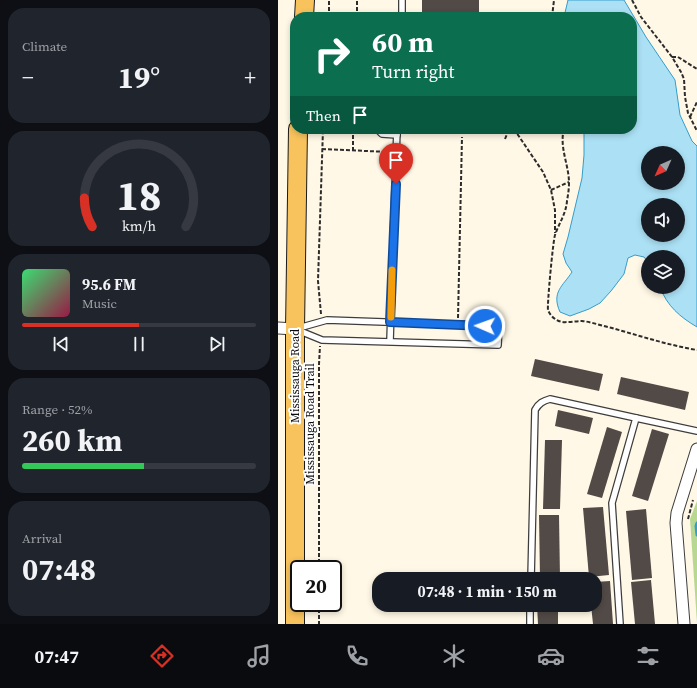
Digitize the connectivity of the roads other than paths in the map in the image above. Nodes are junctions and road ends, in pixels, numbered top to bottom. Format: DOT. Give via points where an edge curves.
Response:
graph roads {
  1 [pos="305,0"];
  2 [pos="402,0"];
  3 [pos="304,12"];
  4 [pos="402,12"];
  5 [pos="298,134"];
  6 [pos="397,134"];
  7 [pos="390,322"];
  8 [pos="286,328"];
  9 [pos="390,341"];
  10 [pos="636,418"];
  11 [pos="697,431"];
  12 [pos="697,449"];
  13 [pos="531,572"];
  14 [pos="530,612"];
  15 [pos="295,624"];
  16 [pos="530,624"];
  17 [pos="620,624"];
  18 [pos="684,624"];
  1 -- 3 [label="main road"];
  2 -- 4 [label="lane"];
  5 -- 8 [label="main road, Mississauga Road"];
  6 -- 7 [label="lane"];
  7 -- 8 [label="lane" via="327,320"];
  7 -- 9 [label="lane"];
  7 -- 9 [label="lane" via="499,326 498,345"];
  8 -- 9 [label="lane" via="322,340"];
  8 -- 15 [label="main road, Mississauga Road"];
  10 -- 11 [label="lane"];
  10 -- 13 [label="lane" via="550,400 538,405 535,410"];
  10 -- 17 [label="lane" via="612,503"];
  12 -- 18 [label="street" via="676,523"];
  14 -- 16 [label="lane"];
}
